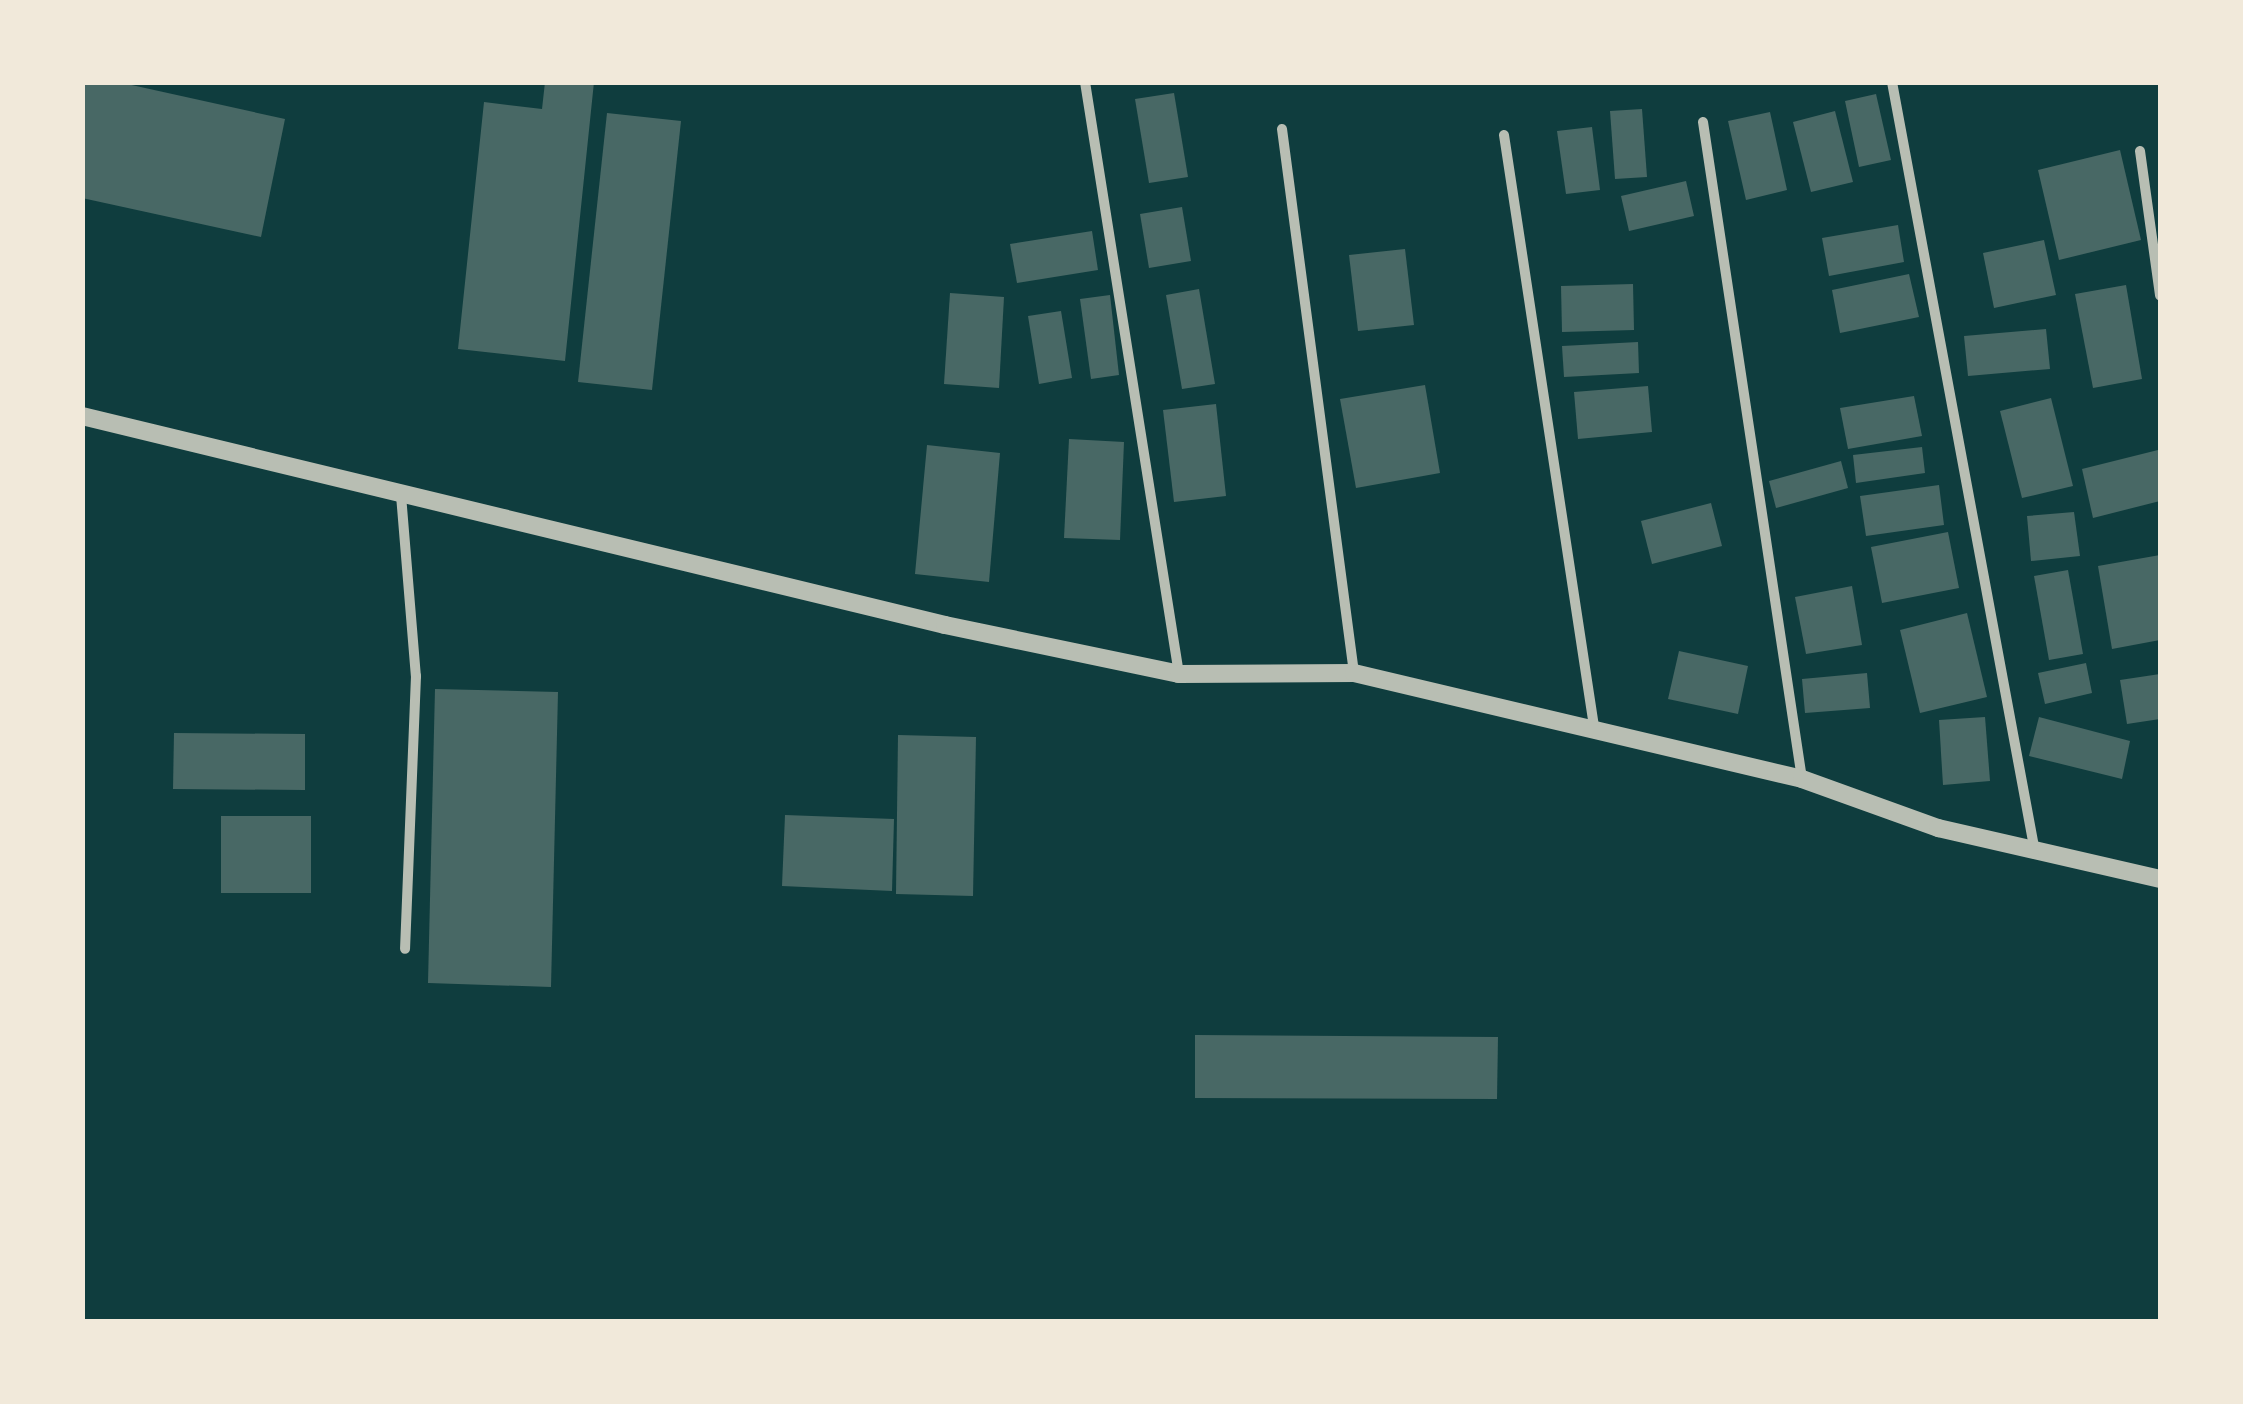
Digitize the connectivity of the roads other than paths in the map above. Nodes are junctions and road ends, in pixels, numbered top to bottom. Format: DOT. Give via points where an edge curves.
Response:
graph roads {
  1 [pos="1085,82"];
  2 [pos="1892,82"];
  3 [pos="1703,122"];
  4 [pos="1282,129"];
  5 [pos="1504,135"];
  6 [pos="2140,151"];
  7 [pos="2160,296"];
  8 [pos="82,416"];
  9 [pos="401,495"];
  10 [pos="1354,673"];
  11 [pos="1179,674"];
  12 [pos="1596,734"];
  13 [pos="1802,779"];
  14 [pos="2035,853"];
  15 [pos="2160,879"];
  16 [pos="406,949"];
  1 -- 11 [label="street"];
  2 -- 14 [label="street"];
  3 -- 13 [label="street"];
  4 -- 10 [label="street"];
  5 -- 12 [label="street"];
  6 -- 7 [label="street"];
  8 -- 9 [label="street"];
  9 -- 11 [label="street"];
  9 -- 16 [label="street" via="416,676"];
  10 -- 11 [label="street"];
  10 -- 12 [label="street"];
  12 -- 13 [label="street"];
  13 -- 14 [label="street" via="1938,828"];
  14 -- 15 [label="street"];
}
